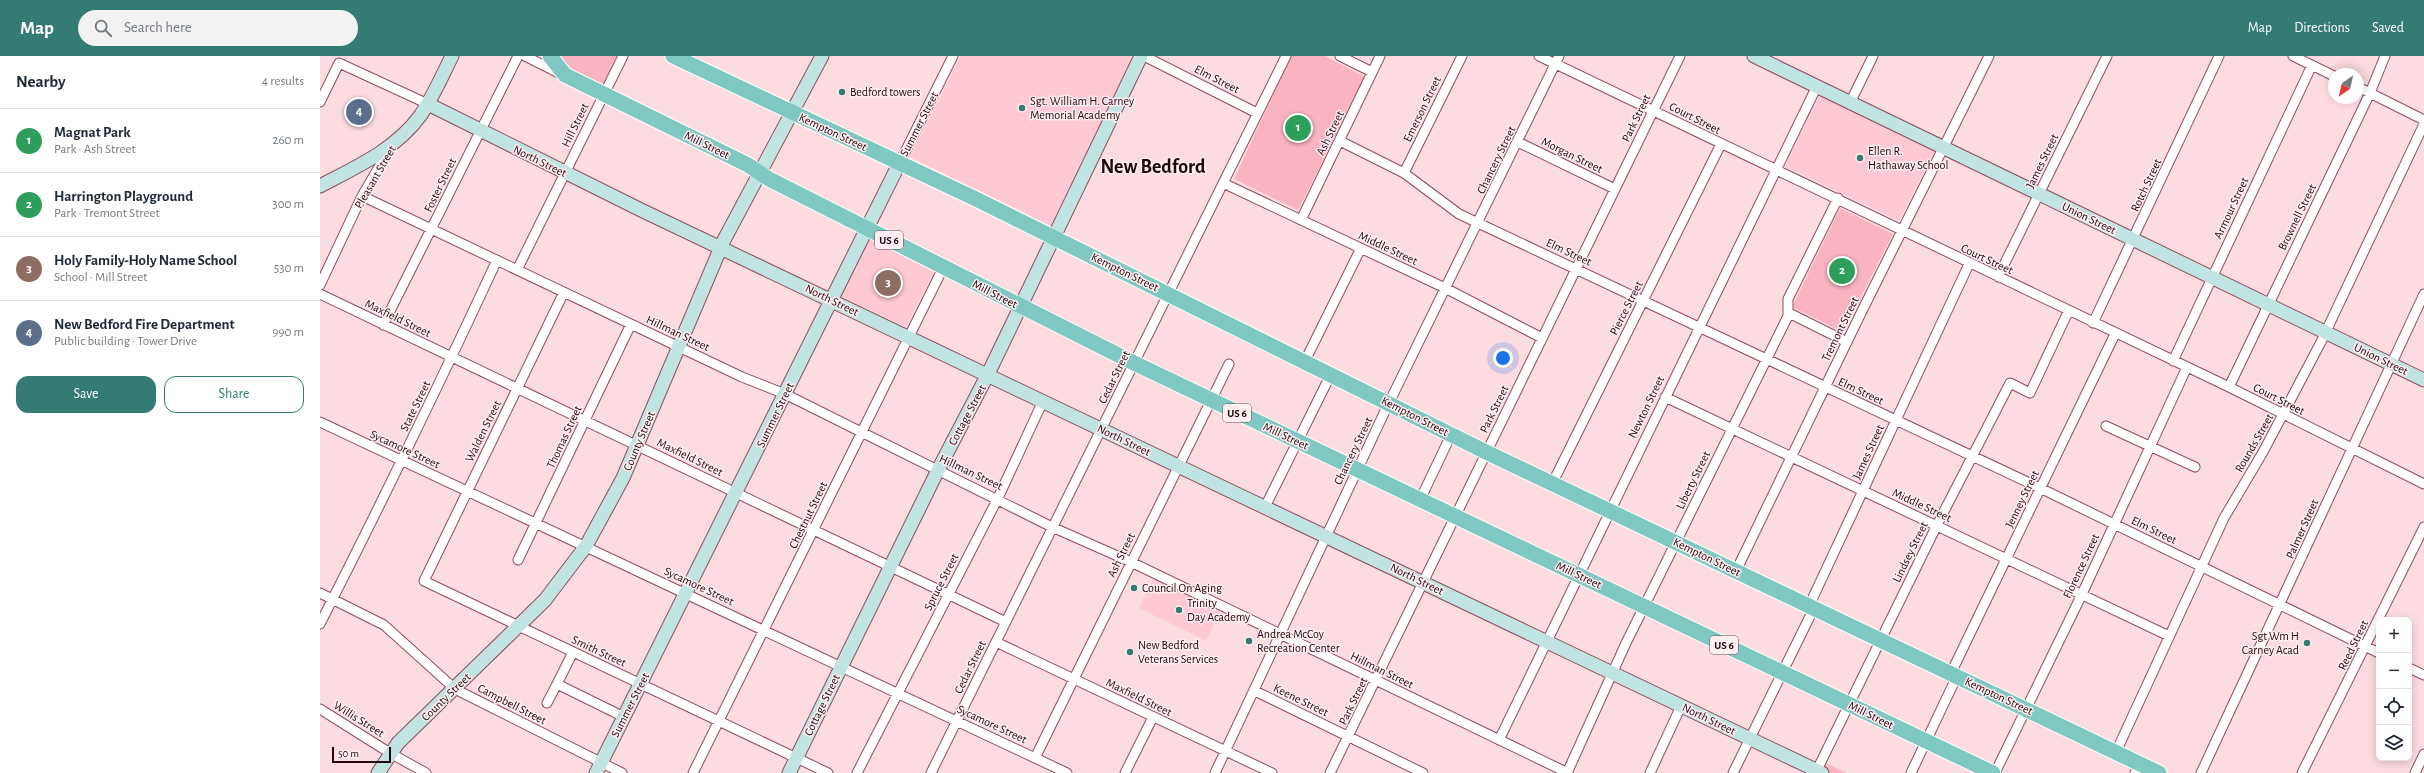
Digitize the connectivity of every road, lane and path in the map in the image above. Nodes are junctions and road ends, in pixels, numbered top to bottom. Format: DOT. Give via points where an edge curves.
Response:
graph roads {
  1 [pos="452,56"];
  2 [pos="518,56"];
  3 [pos="525,56"];
  4 [pos="550,56"];
  5 [pos="623,56"];
  6 [pos="673,56"];
  7 [pos="822,56"];
  8 [pos="953,56"];
  9 [pos="1143,56"];
  10 [pos="1286,56"];
  11 [pos="1340,56"];
  12 [pos="1380,56"];
  13 [pos="1462,56"];
  14 [pos="1539,56"];
  15 [pos="1680,56"];
  16 [pos="1756,56"];
  17 [pos="1873,56"];
  18 [pos="1989,56"];
  19 [pos="2107,56"];
  20 [pos="2219,56"];
  21 [pos="2293,56"];
  22 [pos="2386,56"];
  23 [pos="1557,60"];
  24 [pos="2312,65"];
  25 [pos="1372,72"];
  26 [pos="2328,73"];
  27 [pos="565,75"];
  28 [pos="1817,86"];
  29 [pos="2364,90"];
  30 [pos="2370,93"];
  31 [pos="604,95"];
  32 [pos="320,102"];
  33 [pos="1850,102"];
  34 [pos="428,104"];
  35 [pos="1654,110"];
  36 [pos="791,112"];
  37 [pos="1257,113"];
  38 [pos="2424,120"];
  39 [pos="2424,124"];
  40 [pos="479,131"];
  41 [pos="1340,141"];
  42 [pos="1518,142"];
  43 [pos="393,143"];
  44 [pos="1721,144"];
  45 [pos="1944,148"];
  46 [pos="900,162"];
  47 [pos="1775,169"];
  48 [pos="565,173"];
  49 [pos="759,173"];
  50 [pos="1404,173"];
  51 [pos="1223,182"];
  52 [pos="320,186"];
  53 [pos="1615,189"];
  54 [pos="2040,194"];
  55 [pos="362,196"];
  56 [pos="1838,198"];
  57 [pos="1301,220"];
  58 [pos="1478,223"];
  59 [pos="432,229"];
  60 [pos="866,229"];
  61 [pos="1902,232"];
  62 [pos="1054,238"];
  63 [pos="2133,239"];
  64 [pos="722,247"];
  65 [pos="1361,248"];
  66 [pos="497,260"];
  67 [pos="1969,264"];
  68 [pos="943,268"];
  69 [pos="1576,268"];
  70 [pos="517,270"];
  71 [pos="1998,277"];
  72 [pos="2212,277"];
  73 [pos="320,285"];
  74 [pos="1446,288"];
  75 [pos="564,292"];
  76 [pos="320,294"];
  77 [pos="1168,294"];
  78 [pos="2424,294"];
  79 [pos="831,299"];
  80 [pos="1643,300"];
  81 [pos="2269,304"];
  82 [pos="1020,307"];
  83 [pos="2068,312"];
  84 [pos="1789,313"];
  85 [pos="2093,323"];
  86 [pos="631,324"];
  87 [pos="383,325"];
  88 [pos="1699,327"];
  89 [pos="2326,332"];
  90 [pos="2115,334"];
  91 [pos="909,336"];
  92 [pos="1542,338"];
  93 [pos="1847,342"];
  94 [pos="679,347"];
  95 [pos="452,358"];
  96 [pos="1767,359"];
  97 [pos="1305,361"];
  98 [pos="2173,361"];
  99 [pos="1134,363"];
  100 [pos="1229,364"];
  101 [pos="2390,364"];
  102 [pos="2187,367"];
  103 [pos="988,374"];
  104 [pos="1331,374"];
  105 [pos="2424,380"];
  106 [pos="1825,387"];
  107 [pos="2228,387"];
  108 [pos="517,389"];
  109 [pos="785,394"];
  110 [pos="1665,397"];
  111 [pos="1211,400"];
  112 [pos="1043,401"];
  113 [pos="1389,404"];
  114 [pos="2283,415"];
  115 [pos="584,421"];
  116 [pos="1896,421"];
  117 [pos="320,422"];
  118 [pos="2106,426"];
  119 [pos="1732,428"];
  120 [pos="1102,429"];
  121 [pos="862,434"];
  122 [pos="1451,435"];
  123 [pos="1298,441"];
  124 [pos="637,445"];
  125 [pos="2151,447"];
  126 [pos="2350,448"];
  127 [pos="1486,452"];
  128 [pos="1973,456"];
  129 [pos="1792,457"];
  130 [pos="402,461"];
  131 [pos="1178,465"];
  132 [pos="2195,467"];
  133 [pos="938,470"];
  134 [pos="1357,470"];
  135 [pos="1552,484"];
  136 [pos="2424,484"];
  137 [pos="2040,488"];
  138 [pos="468,490"];
  139 [pos="1863,491"];
  140 [pos="736,492"];
  141 [pos="998,498"];
  142 [pos="1420,500"];
  143 [pos="1265,507"];
  144 [pos="1610,511"];
  145 [pos="1456,517"];
  146 [pos="537,523"];
  147 [pos="2114,524"];
  148 [pos="1936,526"];
  149 [pos="1052,527"];
  150 [pos="2424,527"];
  151 [pos="814,530"];
  152 [pos="1325,536"];
  153 [pos="1675,542"];
  154 [pos="586,546"];
  155 [pos="2006,559"];
  156 [pos="518,560"];
  157 [pos="1131,562"];
  158 [pos="2201,566"];
  159 [pos="892,567"];
  160 [pos="1736,571"];
  161 [pos="1578,575"];
  162 [pos="424,581"];
  163 [pos="1423,582"];
  164 [pos="320,593"];
  165 [pos="687,594"];
  166 [pos="948,594"];
  167 [pos="2082,594"];
  168 [pos="333,599"];
  169 [pos="2280,605"];
  170 [pos="1644,607"];
  171 [pos="1811,607"];
  172 [pos="1006,622"];
  173 [pos="320,624"];
  174 [pos="518,627"];
  175 [pos="765,629"];
  176 [pos="1280,634"];
  177 [pos="2169,636"];
  178 [pos="1880,640"];
  179 [pos="1546,641"];
  180 [pos="996,642"];
  181 [pos="2366,647"];
  182 [pos="572,652"];
  183 [pos="2376,652"];
  184 [pos="841,668"];
  185 [pos="2412,669"];
  186 [pos="1782,672"];
  187 [pos="1612,673"];
  188 [pos="1954,675"];
  189 [pos="2424,675"];
  190 [pos="1074,679"];
  191 [pos="1376,680"];
  192 [pos="557,684"];
  193 [pos="641,684"];
  194 [pos="455,689"];
  195 [pos="1255,691"];
  196 [pos="898,693"];
  197 [pos="547,703"];
  198 [pos="1849,704"];
  199 [pos="1681,706"];
  200 [pos="320,709"];
  201 [pos="2025,709"];
  202 [pos="624,717"];
  203 [pos="1153,717"];
  204 [pos="720,720"];
  205 [pos="957,722"];
  206 [pos="1348,737"];
  207 [pos="1750,739"];
  208 [pos="1499,740"];
  209 [pos="1926,741"];
  210 [pos="1225,750"];
  211 [pos="2116,752"];
  212 [pos="390,753"];
  213 [pos="2424,754"];
  214 [pos="797,757"];
  215 [pos="1035,758"];
  216 [pos="599,767"];
  217 [pos="2138,768"];
  218 [pos="1820,772"];
  219 [pos="378,773"];
  220 [pos="426,773"];
  221 [pos="622,773"];
  222 [pos="693,773"];
  223 [pos="789,773"];
  224 [pos="828,773"];
  225 [pos="857,773"];
  226 [pos="931,773"];
  227 [pos="1067,773"];
  228 [pos="1125,773"];
  229 [pos="1215,773"];
  230 [pos="1272,773"];
  231 [pos="1330,773"];
  232 [pos="1423,773"];
  233 [pos="1567,773"];
  234 [pos="1650,773"];
  235 [pos="1734,773"];
  236 [pos="1912,773"];
  237 [pos="1994,773"];
  238 [pos="2159,773"];
  239 [pos="2201,773"];
  240 [pos="2302,773"];
  241 [pos="2415,773"];
  1 -- 34 [label="main road, Pleasant Street"];
  2 -- 40 [label="street, Foster Street"];
  3 -- 27 [label="street"];
  4 -- 27 [label="main road, Mill Street / US 6"];
  5 -- 31 [label="street, Hill Street"];
  6 -- 36 [label="main road, Kempton Street"];
  7 -- 36 [label="main road, County Street"];
  8 -- 46 [label="street, Summer Street"];
  9 -- 37 [label="street, Elm Street"];
  9 -- 62 [label="main road, Cottage Street"];
  10 -- 37 [label="street, Cedar Street"];
  11 -- 25 [label="street"];
  12 -- 25 [label="street, Ash Street"];
  13 -- 50 [label="street, Emerson Street"];
  14 -- 23 [label="street, Court Street"];
  15 -- 35 [label="street, Park Street"];
  16 -- 28 [label="main road, Union Street"];
  17 -- 33 [label="street"];
  18 -- 45 [label="street, Tremont Street"];
  19 -- 54 [label="street, James Street"];
  20 -- 63 [label="street, Rotch Street"];
  21 -- 24 [label="street"];
  22 -- 30 [label="street, Brownell Street"];
  23 -- 35 [label="street, Court Street"];
  23 -- 42 [label="street, Chancery Street"];
  24 -- 26 [label="street"];
  24 -- 72 [label="street, Armour Street"];
  25 -- 41 [label="street, Ash Street"];
  27 -- 31 [label="main road, Mill Street / US 6"];
  28 -- 33 [label="main road, Union Street"];
  28 -- 47 [label="street, Newton Street"];
  29 -- 30 [label="street"];
  30 -- 38 [label="street"];
  30 -- 81 [label="street, Brownell Street"];
  31 -- 48 [label="street, Hill Street"];
  31 -- 49 [label="main road, Mill Street / US 6"];
  32 -- 34 [label="street" via="339,63"];
  33 -- 45 [label="main road, Union Street"];
  34 -- 40 [label="main road, North Street"];
  34 -- 43 [label="main road, Pleasant Street" via="409,129"];
  35 -- 44 [label="street, Court Street"];
  35 -- 53 [label="street, Park Street"];
  36 -- 46 [label="main road, Kempton Street"];
  36 -- 49 [label="main road, County Street"];
  37 -- 51 [label="street, Cedar Street"];
  39 -- 89 [label="street, Rounds Street"];
  40 -- 48 [label="main road, North Street"];
  40 -- 59 [label="street, Foster Street"];
  41 -- 50 [label="street, Elm Street"];
  41 -- 57 [label="street, Ash Street"];
  42 -- 53 [label="street, Morgan Street"];
  42 -- 58 [label="street, Chancery Street"];
  43 -- 52 [label="main road"];
  43 -- 55 [label="street, Pleasant Street"];
  44 -- 47 [label="street, Court Street"];
  44 -- 80 [label="street, Pierce Street"];
  45 -- 54 [label="main road, Union Street"];
  45 -- 61 [label="street, Tremont Street"];
  46 -- 60 [label="main road, Summer Street"];
  46 -- 62 [label="main road, Kempton Street"];
  47 -- 56 [label="street, Court Street"];
  47 -- 88 [label="street, Newton Street"];
  48 -- 64 [label="main road, North Street"];
  48 -- 70 [label="street, Hill Street"];
  49 -- 60 [label="main road, Mill Street / US 6"];
  49 -- 64 [label="main road, County Street"];
  50 -- 58 [label="street, Elm Street" via="1447,208"];
  51 -- 57 [label="street, Middle Street"];
  51 -- 77 [label="street, Cedar Street"];
  53 -- 69 [label="street, Park Street"];
  54 -- 63 [label="main road, Union Street"];
  54 -- 71 [label="street, James Street"];
  55 -- 59 [label="street, Hillman Street"];
  55 -- 73 [label="street, Pleasant Street"];
  56 -- 61 [label="street, Court Street"];
  56 -- 84 [label="street, Liberty Street" via="1788,299"];
  57 -- 65 [label="street, Middle Street"];
  58 -- 69 [label="street, Elm Street"];
  58 -- 74 [label="street, Chancery Street"];
  59 -- 66 [label="street, Hillman Street"];
  59 -- 87 [label="street, Foster Street"];
  60 -- 68 [label="main road, Mill Street / US 6"];
  60 -- 79 [label="main road, Summer Street"];
  61 -- 67 [label="street, Court Street"];
  61 -- 93 [label="street, Tremont Street"];
  62 -- 77 [label="main road, Kempton Street"];
  62 -- 82 [label="main road, Cottage Street"];
  63 -- 72 [label="main road, Union Street"];
  63 -- 85 [label="street, Rotch Street"];
  64 -- 79 [label="main road, North Street"];
  64 -- 94 [label="main road, County Street"];
  65 -- 74 [label="street, Middle Street"];
  65 -- 97 [label="street"];
  66 -- 70 [label="street, Hillman Street"];
  66 -- 95 [label="street, State Street"];
  67 -- 71 [label="street, Court Street"];
  67 -- 116 [label="street, James Street"];
  68 -- 82 [label="main road, Mill Street / US 6"];
  68 -- 91 [label="street, Chestnut Street"];
  69 -- 80 [label="street, Elm Street"];
  69 -- 92 [label="street, Park Street"];
  70 -- 75 [label="street, Hillman Street"];
  71 -- 83 [label="street, Court Street"];
  72 -- 81 [label="main road, Union Street"];
  72 -- 98 [label="street, Armour Street"];
  74 -- 92 [label="street, Middle Street"];
  74 -- 113 [label="street, Chancery Street"];
  75 -- 86 [label="street, Hillman Street"];
  75 -- 108 [label="street, Walden Street"];
  76 -- 87 [label="street, Maxfield Street"];
  77 -- 97 [label="main road, Kempton Street"];
  77 -- 99 [label="street, Cedar Street"];
  78 -- 101 [label="street, Palmer Street"];
  79 -- 91 [label="main road, North Street"];
  79 -- 109 [label="main road, Summer Street"];
  80 -- 88 [label="street, Elm Street"];
  80 -- 135 [label="street, Pierce Street"];
  81 -- 89 [label="main road, Union Street"];
  81 -- 107 [label="street, Brownell Street"];
  82 -- 99 [label="main road, Mill Street / US 6"];
  82 -- 103 [label="main road, Cottage Street"];
  83 -- 85 [label="street, Court Street"];
  83 -- 128 [label="street, Lindsey Street" via="2030,393 2010,383"];
  84 -- 93 [label="street"];
  84 -- 96 [label="street, Liberty Street"];
  85 -- 90 [label="street, Court Street"];
  86 -- 94 [label="street, Hillman Street"];
  86 -- 115 [label="street, Thomas Street"];
  87 -- 95 [label="street, Maxfield Street"];
  88 -- 96 [label="street, Elm Street"];
  88 -- 110 [label="street, Newton Street"];
  89 -- 101 [label="main road, Union Street"];
  89 -- 114 [label="street, Rounds Street"];
  90 -- 98 [label="street, Court Street"];
  90 -- 137 [label="street, Jenney Street"];
  91 -- 103 [label="main road, North Street"];
  91 -- 121 [label="street, Chestnut Street"];
  92 -- 127 [label="street, Park Street"];
  93 -- 106 [label="street, Tremont Street"];
  94 -- 109 [label="street, Hillman Street"];
  94 -- 124 [label="main road, County Street"];
  95 -- 108 [label="street, Maxfield Street"];
  95 -- 130 [label="street, State Street"];
  96 -- 106 [label="street, Elm Street"];
  96 -- 119 [label="street, Liberty Street"];
  97 -- 104 [label="main road, Kempton Street"];
  98 -- 102 [label="street, Court Street"];
  99 -- 111 [label="main road, Mill Street / US 6"];
  99 -- 120 [label="street, Cedar Street"];
  100 -- 111 [label="street, Ash Street"];
  101 -- 105 [label="main road, Union Street"];
  101 -- 126 [label="street, Palmer Street"];
  102 -- 107 [label="street, Court Street"];
  102 -- 125 [label="street, Florence Street"];
  103 -- 112 [label="main road, North Street"];
  103 -- 133 [label="main road, Cottage Street"];
  104 -- 113 [label="main road, Kempton Street"];
  104 -- 123 [label="street"];
  106 -- 116 [label="street, Elm Street"];
  106 -- 129 [label="street, Tremont Street"];
  107 -- 114 [label="street, Court Street"];
  108 -- 115 [label="street, Maxfield Street"];
  108 -- 138 [label="street, Walden Street"];
  109 -- 121 [label="street, Hillman Street"];
  109 -- 140 [label="main road, Summer Street"];
  110 -- 119 [label="street, Middle Street"];
  110 -- 144 [label="street, Newton Street"];
  111 -- 123 [label="main road, Mill Street / US 6"];
  111 -- 131 [label="street, Ash Street"];
  112 -- 120 [label="main road, North Street"];
  112 -- 141 [label="street, Spruce Street"];
  113 -- 122 [label="main road, Kempton Street"];
  113 -- 134 [label="street, Chancery Street"];
  114 -- 126 [label="street, Court Street"];
  114 -- 158 [label="street, Rounds Street" via="2224,518"];
  115 -- 124 [label="street, Maxfield Street"];
  115 -- 146 [label="street, Thomas Street"];
  116 -- 128 [label="street, Elm Street"];
  116 -- 139 [label="street, James Street"];
  117 -- 130 [label="street, Sycamore Street"];
  118 -- 125 [label="street"];
  119 -- 129 [label="street, Middle Street"];
  119 -- 153 [label="street, Liberty Street"];
  120 -- 131 [label="main road, North Street"];
  120 -- 149 [label="street, Cedar Street"];
  121 -- 133 [label="street, Hillman Street"];
  121 -- 151 [label="street, Chestnut Street"];
  122 -- 127 [label="main road, Kempton Street"];
  122 -- 142 [label="street"];
  123 -- 134 [label="main road, Mill Street / US 6"];
  123 -- 143 [label="street"];
  124 -- 140 [label="street, Maxfield Street"];
  124 -- 154 [label="main road, County Street" via="615,494"];
  125 -- 132 [label="street"];
  125 -- 147 [label="street, Florence Street"];
  126 -- 136 [label="street, Court Street"];
  126 -- 169 [label="street, Palmer Street"];
  127 -- 135 [label="main road, Kempton Street"];
  127 -- 145 [label="street, Park Street"];
  128 -- 137 [label="street, Elm Street"];
  128 -- 148 [label="street, Lindsey Street"];
  129 -- 139 [label="street, Middle Street"];
  129 -- 160 [label="street, Tremont Street"];
  130 -- 138 [label="street, Sycamore Street"];
  130 -- 168 [label="street, State Street"];
  131 -- 143 [label="main road, North Street"];
  131 -- 157 [label="street, Ash Street"];
  133 -- 141 [label="street, Hillman Street"];
  133 -- 159 [label="main road, Cottage Street"];
  134 -- 142 [label="main road, Mill Street / US 6"];
  134 -- 152 [label="street, Chancery Street"];
  135 -- 144 [label="main road, Kempton Street"];
  137 -- 147 [label="street, Elm Street"];
  137 -- 155 [label="street, Jenney Street"];
  138 -- 146 [label="street, Sycamore Street"];
  138 -- 162 [label="street, Walden Street"];
  139 -- 148 [label="street, Middle Street"];
  139 -- 171 [label="street, James Street"];
  140 -- 151 [label="street, Maxfield Street"];
  140 -- 165 [label="main road, Summer Street"];
  141 -- 149 [label="street, Hillman Street"];
  141 -- 166 [label="street, Spruce Street"];
  142 -- 145 [label="main road, Mill Street / US 6"];
  143 -- 152 [label="main road, North Street"];
  144 -- 153 [label="main road, Kempton Street"];
  144 -- 161 [label="street, Newton Street"];
  145 -- 161 [label="main road, Mill Street / US 6"];
  145 -- 163 [label="street, Park Street"];
  146 -- 154 [label="street, Sycamore Street"];
  146 -- 156 [label="street, Thomas Street"];
  147 -- 158 [label="street, Elm Street"];
  147 -- 167 [label="street, Florence Street"];
  148 -- 155 [label="street, Middle Street"];
  148 -- 178 [label="street, Lindsey Street"];
  149 -- 157 [label="street, Hillman Street"];
  149 -- 172 [label="street, Cedar Street"];
  150 -- 181 [label="street, Reed Street"];
  151 -- 159 [label="street, Maxfield Street"];
  151 -- 175 [label="street, Chestnut Street"];
  152 -- 163 [label="main road, North Street"];
  152 -- 176 [label="street, Chancery Street"];
  153 -- 160 [label="main road, Kempton Street"];
  153 -- 170 [label="street, Liberty Street"];
  154 -- 165 [label="street, Sycamore Street"];
  154 -- 174 [label="main road, County Street" via="553,591"];
  155 -- 167 [label="street, Middle Street"];
  155 -- 188 [label="street, Jenney Street"];
  157 -- 176 [label="street, Hillman Street"];
  157 -- 190 [label="street, Ash Street"];
  158 -- 169 [label="street, Elm Street"];
  158 -- 177 [label="street, Rounds Street"];
  159 -- 166 [label="street, Maxfield Street"];
  159 -- 184 [label="main road, Cottage Street"];
  160 -- 171 [label="main road, Kempton Street"];
  161 -- 170 [label="main road, Mill Street / US 6"];
  161 -- 179 [label="street, Newton Street"];
  162 -- 174 [label="street, Smith Street"];
  163 -- 179 [label="main road, North Street"];
  163 -- 191 [label="street, Park Street"];
  164 -- 168 [label="street, Campbell Street"];
  165 -- 175 [label="street, Sycamore Street"];
  165 -- 193 [label="main road, Summer Street"];
  166 -- 172 [label="street, Maxfield Street"];
  166 -- 196 [label="street, Spruce Street"];
  167 -- 177 [label="street, Middle Street"];
  167 -- 201 [label="street, Florence Street"];
  168 -- 173 [label="street, State Street"];
  168 -- 194 [label="street, Campbell Street" via="384,625"];
  169 -- 181 [label="street, Elm Street"];
  169 -- 239 [label="street, Palmer Street"];
  170 -- 186 [label="main road, Mill Street / US 6"];
  170 -- 187 [label="street, Liberty Street"];
  171 -- 178 [label="main road, Kempton Street"];
  171 -- 186 [label="street, James Street"];
  172 -- 180 [label="street, Cedar Street"];
  174 -- 182 [label="street, Smith Street"];
  174 -- 194 [label="main road, County Street"];
  175 -- 184 [label="street, Sycamore Street"];
  175 -- 204 [label="street, Chestnut Street"];
  176 -- 191 [label="street, Hillman Street"];
  176 -- 195 [label="street, Chancery Street"];
  177 -- 211 [label="street, Rounds Street"];
  178 -- 188 [label="main road, Kempton Street"];
  178 -- 198 [label="street, Lindsey Street"];
  179 -- 187 [label="main road, North Street"];
  179 -- 208 [label="street, Newton Street"];
  180 -- 190 [label="street, Maxfield Street"];
  180 -- 205 [label="street, Cedar Street"];
  181 -- 183 [label="street, Elm Street"];
  181 -- 240 [label="street, Reed Street"];
  182 -- 192 [label="street"];
  182 -- 193 [label="street, Smith Street"];
  184 -- 196 [label="street, Sycamore Street"];
  184 -- 214 [label="main road, Cottage Street"];
  185 -- 189 [label="street"];
  186 -- 198 [label="main road, Mill Street / US 6"];
  186 -- 207 [label="street, James Street"];
  187 -- 199 [label="main road, North Street"];
  187 -- 233 [label="street, Liberty Street"];
  188 -- 201 [label="main road, Kempton Street"];
  188 -- 209 [label="street, Jenney Street"];
  190 -- 203 [label="street, Maxfield Street"];
  190 -- 215 [label="street, Ash Street"];
  191 -- 206 [label="street, Park Street"];
  191 -- 208 [label="street, Hillman Street"];
  192 -- 197 [label="street"];
  192 -- 202 [label="street"];
  193 -- 202 [label="main road, Summer Street"];
  193 -- 204 [label="street, Smith Street"];
  194 -- 212 [label="main road, County Street"];
  194 -- 216 [label="street, Campbell Street"];
  195 -- 206 [label="street, Keene Street"];
  195 -- 210 [label="street, Chancery Street"];
  196 -- 205 [label="street, Sycamore Street"];
  196 -- 225 [label="street, Spruce Street"];
  198 -- 209 [label="main road, Mill Street / US 6"];
  198 -- 218 [label="street, Lindsey Street"];
  199 -- 207 [label="main road, North Street"];
  199 -- 234 [label="street"];
  200 -- 212 [label="street, Willis Street"];
  201 -- 211 [label="main road, Kempton Street"];
  201 -- 237 [label="street, Florence Street"];
  202 -- 216 [label="main road, Summer Street"];
  203 -- 210 [label="street, Maxfield Street"];
  203 -- 228 [label="street"];
  204 -- 214 [label="street, Smith Street"];
  204 -- 222 [label="street, Chestnut Street"];
  205 -- 215 [label="street, Sycamore Street"];
  205 -- 226 [label="street, Cedar Street"];
  206 -- 231 [label="street, Park Street"];
  206 -- 232 [label="street, Keene Street"];
  207 -- 218 [label="main road, North Street"];
  207 -- 235 [label="street, James Street"];
  208 -- 233 [label="street, Hillman Street"];
  209 -- 236 [label="street, Jenney Street"];
  209 -- 237 [label="main road, Mill Street / US 6"];
  210 -- 229 [label="street, Chancery Street"];
  210 -- 230 [label="street, Maxfield Street"];
  211 -- 217 [label="main road, Kempton Street"];
  212 -- 219 [label="main road, County Street"];
  212 -- 220 [label="street, Willis Street"];
  213 -- 241 [label="street"];
  214 -- 223 [label="main road, Cottage Street"];
  214 -- 224 [label="street, Smith Street"];
  215 -- 227 [label="street, Sycamore Street"];
  216 -- 221 [label="street, Campbell Street"];
  217 -- 238 [label="main road, Kempton Street"];
}
